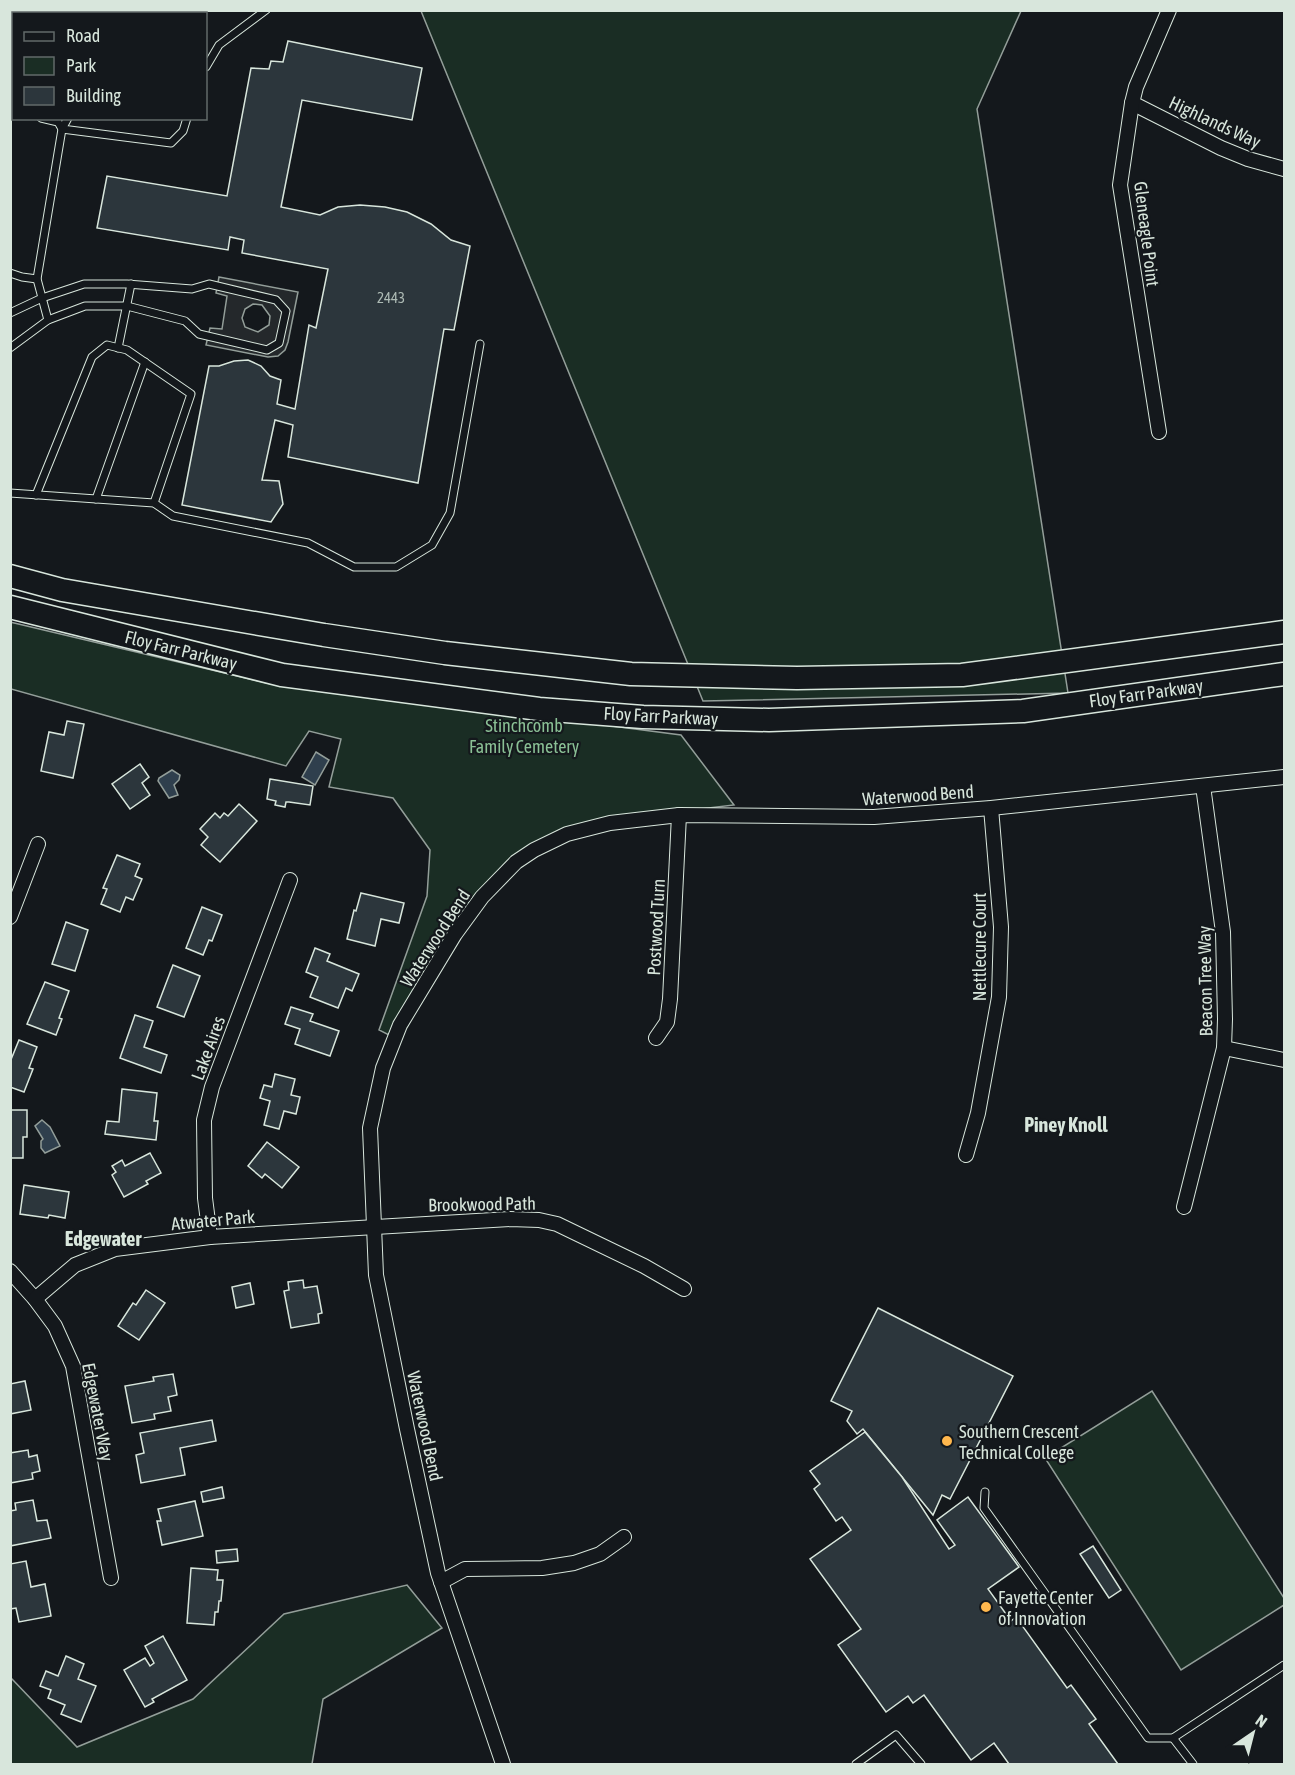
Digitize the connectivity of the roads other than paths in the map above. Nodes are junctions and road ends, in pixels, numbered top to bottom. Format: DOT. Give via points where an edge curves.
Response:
graph roads {
  1 [pos="266,10"];
  2 [pos="1169,10"];
  3 [pos="207,64"];
  4 [pos="1132,103"];
  5 [pos="50,120"];
  6 [pos="67,120"];
  7 [pos="186,120"];
  8 [pos="62,129"];
  9 [pos="1284,169"];
  10 [pos="10,273"];
  11 [pos="37,279"];
  12 [pos="131,284"];
  13 [pos="42,298"];
  14 [pos="127,306"];
  15 [pos="10,313"];
  16 [pos="48,320"];
  17 [pos="480,344"];
  18 [pos="10,348"];
  19 [pos="118,348"];
  20 [pos="145,363"];
  21 [pos="1160,432"];
  22 [pos="10,493"];
  23 [pos="36,495"];
  24 [pos="96,499"];
  25 [pos="154,504"];
  26 [pos="10,576"];
  27 [pos="10,607"];
  28 [pos="1284,632"];
  29 [pos="1284,674"];
  30 [pos="1284,777"];
  31 [pos="1203,786"];
  32 [pos="991,808"];
  33 [pos="679,815"];
  34 [pos="38,844"];
  35 [pos="291,880"];
  36 [pos="10,917"];
  37 [pos="656,1038"];
  38 [pos="1224,1048"];
  39 [pos="1284,1060"];
  40 [pos="966,1155"];
  41 [pos="1184,1207"];
  42 [pos="373,1226"];
  43 [pos="210,1237"];
  44 [pos="10,1271"];
  45 [pos="684,1289"];
  46 [pos="35,1299"];
  47 [pos="986,1492"];
  48 [pos="624,1537"];
  49 [pos="111,1578"];
  50 [pos="441,1581"];
  51 [pos="1284,1665"];
  52 [pos="1173,1738"];
  53 [pos="500,1763"];
  54 [pos="856,1764"];
  55 [pos="921,1764"];
  56 [pos="1193,1764"];
  1 -- 3 [label="lane" via="219,45"];
  2 -- 4 [label="street, Gleneagle Point"];
  4 -- 9 [label="street, Highlands Way" via="1221,148"];
  4 -- 21 [label="street, Gleneagle Point" via="1120,185"];
  5 -- 8 [label="lane" via="58,122"];
  6 -- 8 [label="lane"];
  7 -- 8 [label="lane" via="183,131 171,142"];
  8 -- 11 [label="lane"];
  10 -- 11 [label="lane"];
  11 -- 13 [label="lane"];
  12 -- 13 [label="lane" via="84,284"];
  12 -- 14 [label="lane"];
  12 -- 14 [label="lane" via="192,289 209,284 276,300 286,311 279,343 267,350 200,334 185,321"];
  13 -- 15 [label="lane"];
  13 -- 16 [label="lane"];
  14 -- 16 [label="lane" via="85,306"];
  14 -- 19 [label="lane"];
  16 -- 18 [label="lane"];
  17 -- 25 [label="lane" via="450,513 432,545 396,567 354,567 308,543 173,516"];
  19 -- 20 [label="lane"];
  19 -- 23 [label="lane" via="107,345 92,357"];
  20 -- 24 [label="lane"];
  20 -- 25 [label="lane" via="191,394"];
  22 -- 23 [label="lane"];
  23 -- 24 [label="lane"];
  24 -- 25 [label="lane"];
  26 -- 28 [label="main road, Floy Farr Parkway" via="62,590 324,635 631,674 797,678 962,675"];
  27 -- 29 [label="main road, Floy Farr Parkway" via="282,675 539,709 643,717 769,720 1023,711"];
  30 -- 31 [label="street, Waterwood Bend"];
  31 -- 32 [label="street, Waterwood Bend"];
  31 -- 38 [label="street, Beacon Tree Way" via="1224,932"];
  32 -- 33 [label="street, Waterwood Bend" via="874,817"];
  32 -- 40 [label="street, Nettlecure Court" via="1001,927 999,997 978,1113"];
  33 -- 37 [label="street, Postwood Turn" via="670,999 667,1022"];
  33 -- 42 [label="street, Waterwood Bend" via="567,834 516,862 468,915 400,1025 383,1068 370,1128"];
  34 -- 36 [label="street"];
  35 -- 43 [label="street, Lake Aires" via="212,1087 204,1120"];
  38 -- 39 [label="street"];
  38 -- 41 [label="street, Beacon Tree Way"];
  42 -- 43 [label="street, Atwater Park"];
  42 -- 45 [label="street, Brookwood Path" via="539,1220 586,1237"];
  42 -- 50 [label="street, Waterwood Bend" via="376,1275"];
  43 -- 46 [label="street, Atwater Park" via="115,1249 75,1265"];
  44 -- 46 [label="street, Edgewater Way"];
  46 -- 49 [label="street, Edgewater Way" via="55,1326 73,1366"];
  47 -- 52 [label="lane" via="984,1508 1148,1738"];
  48 -- 50 [label="street" via="600,1554 574,1563 542,1568 465,1569"];
  50 -- 53 [label="street, Waterwood Bend"];
  51 -- 52 [label="lane"];
  52 -- 56 [label="lane"];
  54 -- 55 [label="lane" via="896,1735"];
}
